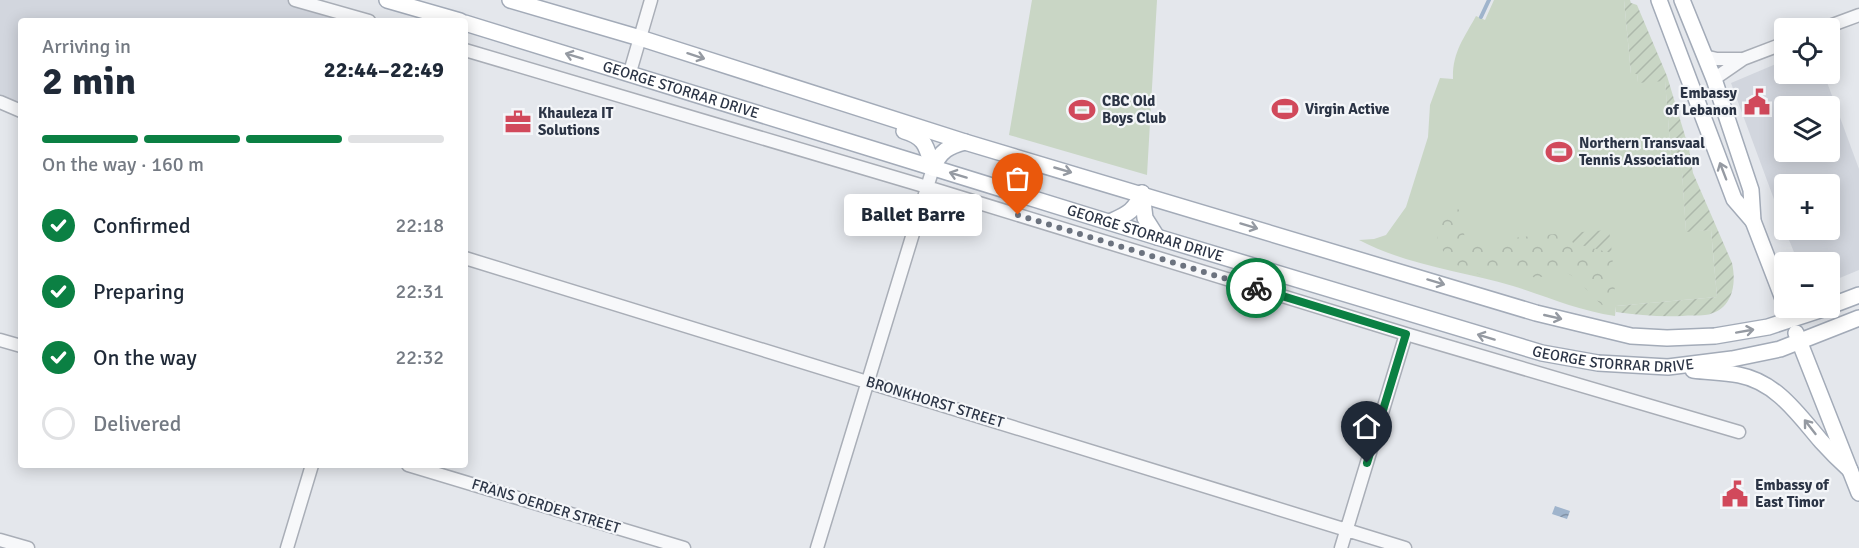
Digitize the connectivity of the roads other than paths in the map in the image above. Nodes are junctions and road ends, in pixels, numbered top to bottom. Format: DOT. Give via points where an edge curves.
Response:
graph roads {
  1 [pos="295,0"];
  2 [pos="387,0"];
  3 [pos="510,0"];
  4 [pos="651,0"];
  5 [pos="1659,0"];
  6 [pos="1682,0"];
  7 [pos="1859,15"];
  8 [pos="358,18"];
  9 [pos="450,18"];
  10 [pos="1840,22"];
  11 [pos="468,23"];
  12 [pos="640,38"];
  13 [pos="1774,47"];
  14 [pos="468,51"];
  15 [pos="1704,56"];
  16 [pos="1743,59"];
  17 [pos="630,72"];
  18 [pos="1714,79"];
  19 [pos="813,93"];
  20 [pos="0,102"];
  21 [pos="18,110"];
  22 [pos="965,142"];
  23 [pos="933,168"];
  24 [pos="927,187"];
  25 [pos="1142,193"];
  26 [pos="1753,221"];
  27 [pos="1110,222"];
  28 [pos="1156,237"];
  29 [pos="468,259"];
  30 [pos="1774,275"];
  31 [pos="1859,295"];
  32 [pos="1840,302"];
  33 [pos="1779,318"];
  34 [pos="1791,318"];
  35 [pos="1859,318"];
  36 [pos="1406,334"];
  37 [pos="0,340"];
  38 [pos="1800,342"];
  39 [pos="18,345"];
  40 [pos="1668,367"];
  41 [pos="867,382"];
  42 [pos="1739,432"];
  43 [pos="311,468"];
  44 [pos="418,468"];
  45 [pos="1850,470"];
  46 [pos="1859,493"];
  47 [pos="1347,530"];
  48 [pos="0,540"];
  49 [pos="28,548"];
  50 [pos="287,548"];
  51 [pos="684,548"];
  52 [pos="817,548"];
  53 [pos="1341,548"];
  54 [pos="1405,548"];
  1 -- 8 [label="street"];
  2 -- 9 [label="main road"];
  3 -- 12 [label="main road, GEORGE STORRAR DRIVE"];
  4 -- 12 [label="street"];
  26 -- 5 [label="main road, one-way" via="1734,199"];
  6 -- 15 [label="main road"];
  7 -- 10 [label="street"];
  17 -- 11 [label="main road, GEORGE STORRAR DRIVE, one-way"];
  12 -- 17 [label="street"];
  12 -- 19 [label="main road, GEORGE STORRAR DRIVE, one-way"];
  13 -- 16 [label="street"];
  14 -- 24 [label="street, GEORGE STORRAR DRIVE"];
  15 -- 16 [label="street"];
  15 -- 18 [label="main road"];
  16 -- 18 [label="street"];
  17 -- 23 [label="main road, GEORGE STORRAR DRIVE"];
  18 -- 26 [label="main road" via="1751,190"];
  19 -- 22 [label="main road, GEORGE STORRAR DRIVE"];
  19 -- 23 [label="main road" via="821,103 835,110 920,136"];
  20 -- 21 [label="street"];
  22 -- 23 [label="main road" via="946,148"];
  22 -- 25 [label="main road, GEORGE STORRAR DRIVE, one-way"];
  23 -- 24 [label="street"];
  27 -- 23 [label="main road, GEORGE STORRAR DRIVE, one-way"];
  24 -- 36 [label="street, GEORGE STORRAR DRIVE"];
  24 -- 41 [label="street"];
  25 -- 27 [label="main road" via="1129,214"];
  25 -- 28 [label="main road" via="1145,218"];
  25 -- 33 [label="main road, GEORGE STORRAR DRIVE, one-way" via="1536,313 1631,336 1715,336 1768,327"];
  26 -- 30 [label="main road"];
  27 -- 28 [label="main road, GEORGE STORRAR DRIVE"];
  40 -- 28 [label="main road, GEORGE STORRAR DRIVE, one-way" via="1598,363 1542,353"];
  29 -- 41 [label="street, BRONKHORST STREET"];
  31 -- 32 [label="main road, GEORGE STORRAR DRIVE"];
  34 -- 38 [label="main road"];
  35 -- 38 [label="main road, GEORGE STORRAR DRIVE"];
  36 -- 42 [label="street, GEORGE STORRAR DRIVE"];
  36 -- 47 [label="street"];
  37 -- 39 [label="street"];
  38 -- 40 [label="main road, GEORGE STORRAR DRIVE" via="1732,359"];
  38 -- 45 [label="main road"];
  45 -- 40 [label="main road, one-way" via="1784,399 1763,384 1740,375"];
  41 -- 47 [label="street, BRONKHORST STREET"];
  41 -- 52 [label="street"];
  43 -- 50 [label="street"];
  44 -- 51 [label="street, FRANS OERDER STREET"];
  45 -- 46 [label="main road"];
  47 -- 53 [label="street"];
  47 -- 54 [label="street, BRONKHORST STREET"];
  48 -- 49 [label="street"];
}
